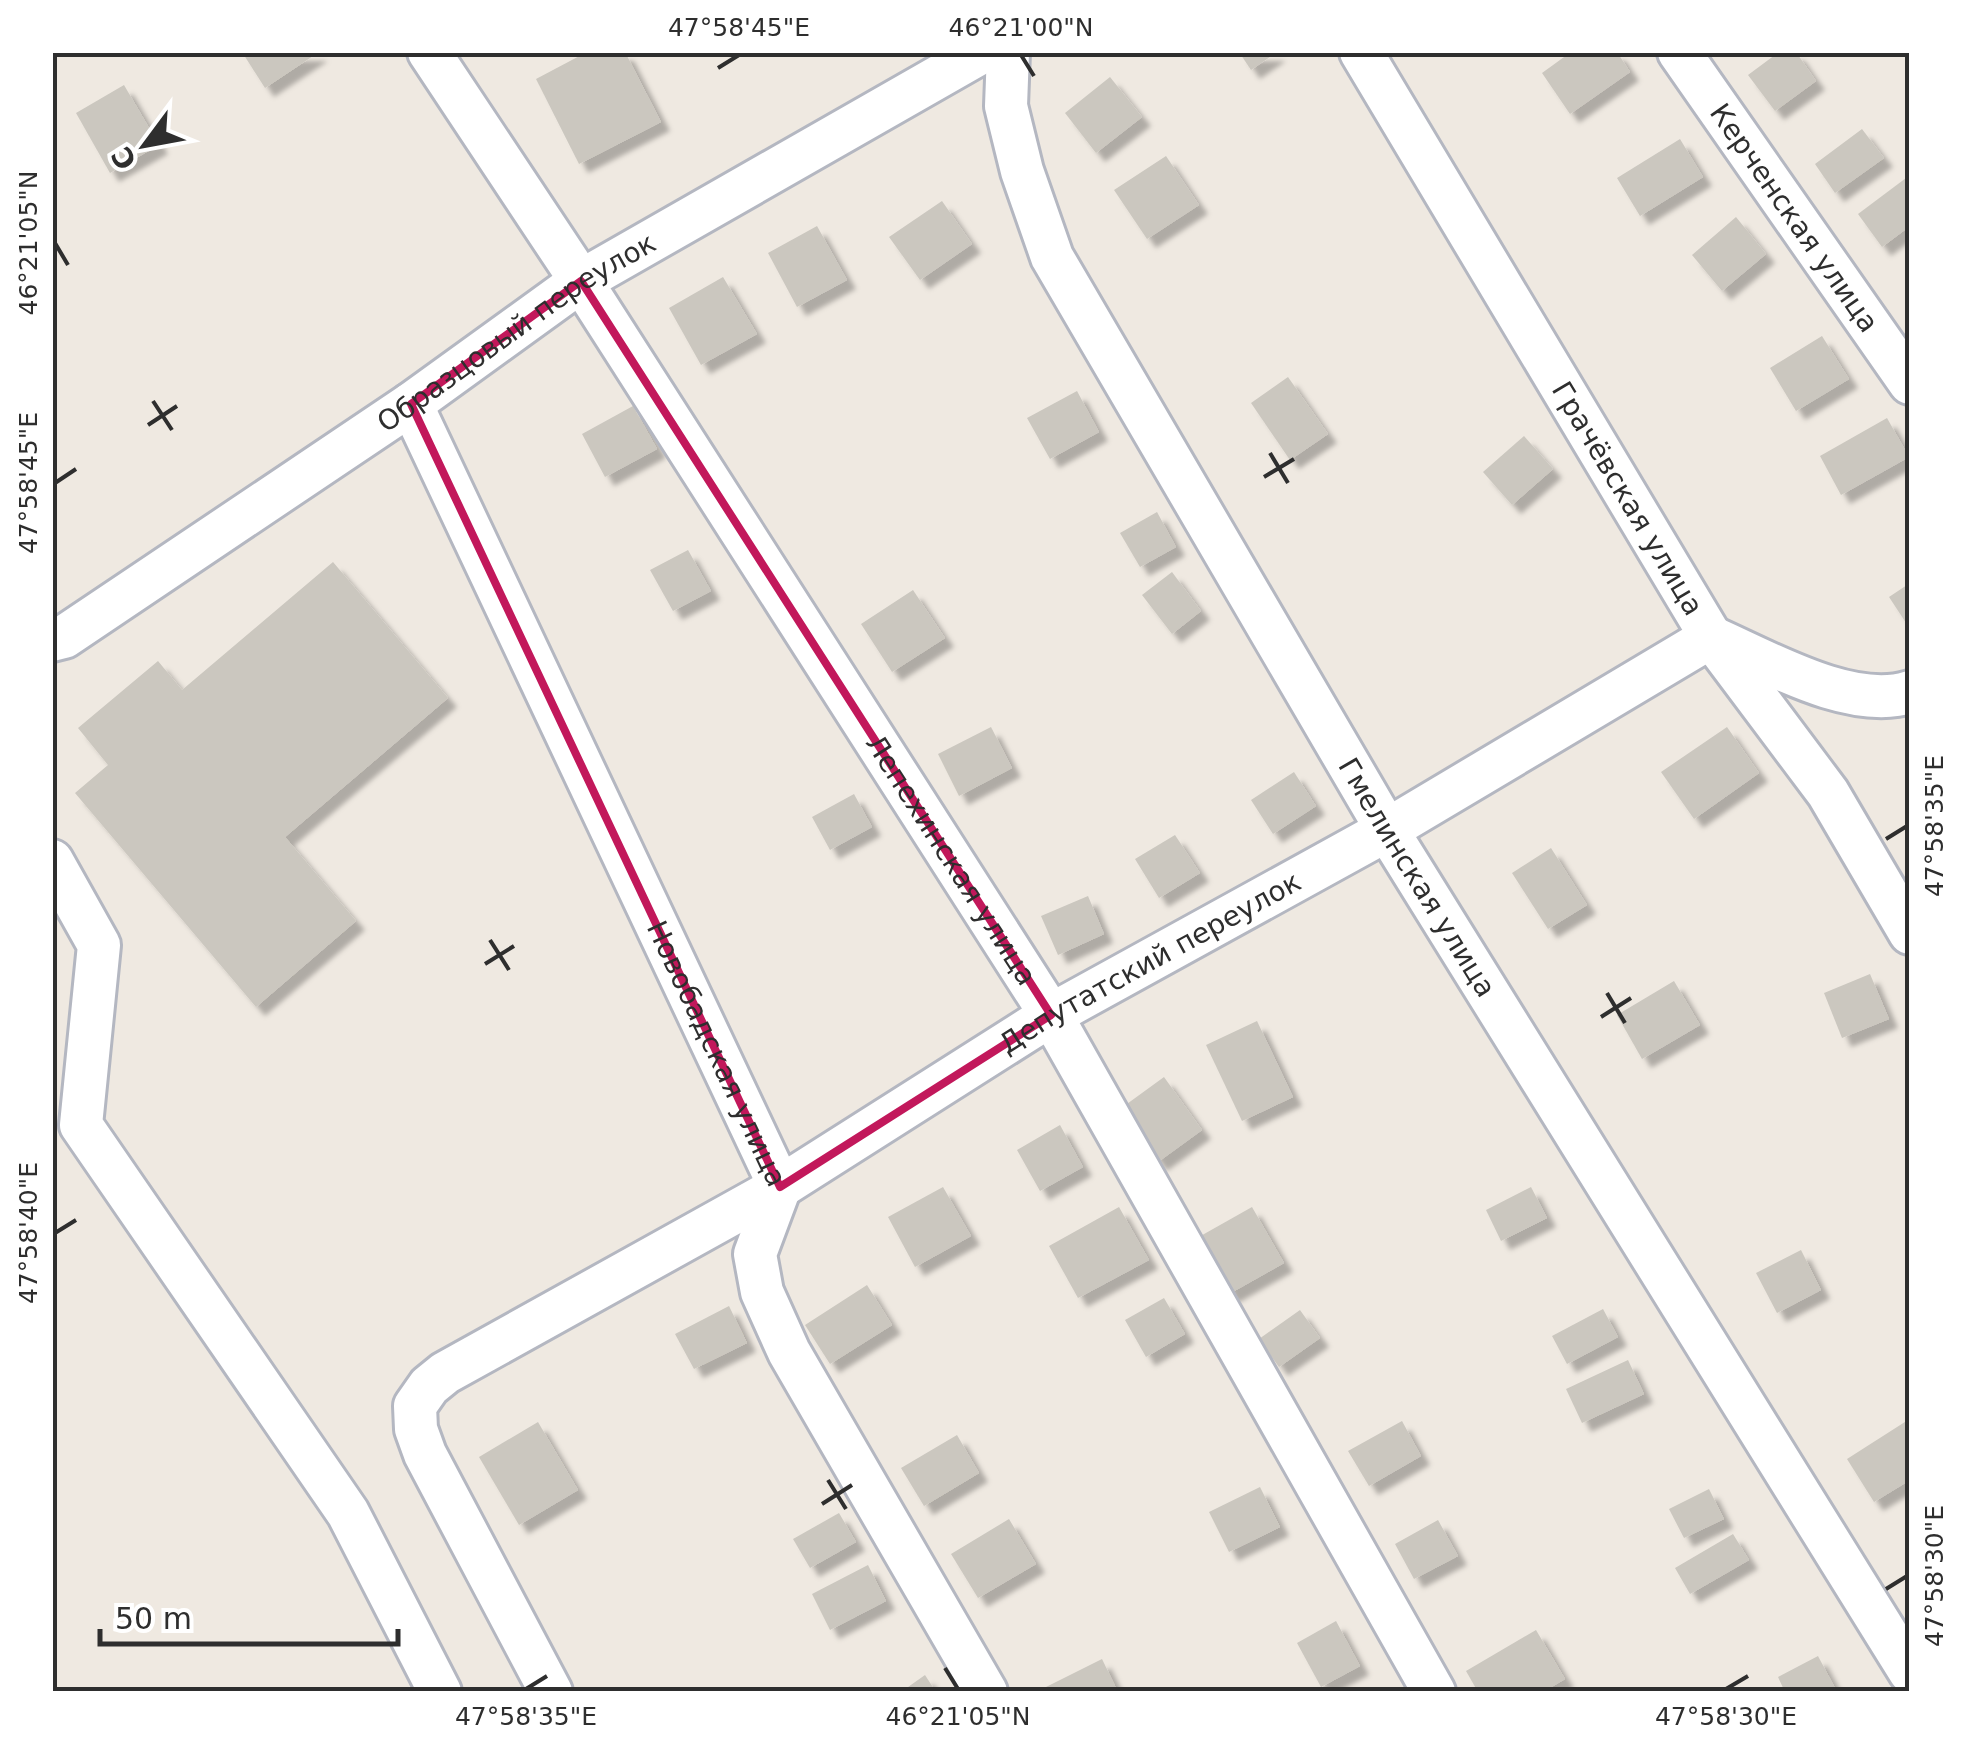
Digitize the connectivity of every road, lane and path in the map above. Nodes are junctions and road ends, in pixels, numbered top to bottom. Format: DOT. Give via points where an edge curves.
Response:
graph roads {
  1 [pos="429,52"];
  2 [pos="982,52"];
  3 [pos="1008,52"];
  4 [pos="1361,52"];
  5 [pos="1680,52"];
  6 [pos="582,281"];
  7 [pos="1910,384"];
  8 [pos="411,404"];
  9 [pos="1711,637"];
  10 [pos="58,638"];
  11 [pos="1910,692"];
  12 [pos="1387,830"];
  13 [pos="52,861"];
  14 [pos="1910,934"];
  15 [pos="1051,1014"];
  16 [pos="67,1117"];
  17 [pos="780,1186"];
  18 [pos="1910,1672"];
  19 [pos="440,1692"];
  20 [pos="551,1692"];
  21 [pos="986,1692"];
  22 [pos="1434,1692"];
  1 -- 6 [label="street, Лепехинская улица"];
  2 -- 6 [label="street, Образцовый переулок"];
  3 -- 12 [label="street, Гмелинская улица" via="1006,106 1052,257"];
  4 -- 9 [label="street, Грачёвская улица"];
  5 -- 7 [label="street, Керченская улица"];
  6 -- 8 [label="street, Образцовый переулок"];
  6 -- 15 [label="street, Лепехинская улица"];
  8 -- 10 [label="street, Образцовый переулок"];
  8 -- 17 [label="street, Новобадская улица"];
  9 -- 11 [label="street" via="1850,696"];
  9 -- 12 [label="street, Депутатский переулок"];
  9 -- 14 [label="street, Грачёвская улица" via="1828,792"];
  12 -- 15 [label="street, Депутатский переулок"];
  12 -- 18 [label="street, Гмелинская улица"];
  13 -- 16 [label="street" via="99,945"];
  15 -- 17 [label="street, Депутатский переулок"];
  15 -- 22 [label="street, Лепехинская улица"];
  16 -- 19 [label="street" via="348,1513"];
  17 -- 20 [label="street, Депутатский переулок" via="446,1373 414,1406 426,1454"];
  17 -- 21 [label="street, Новобадская улица" via="755,1254 762,1292 789,1352"];
}
